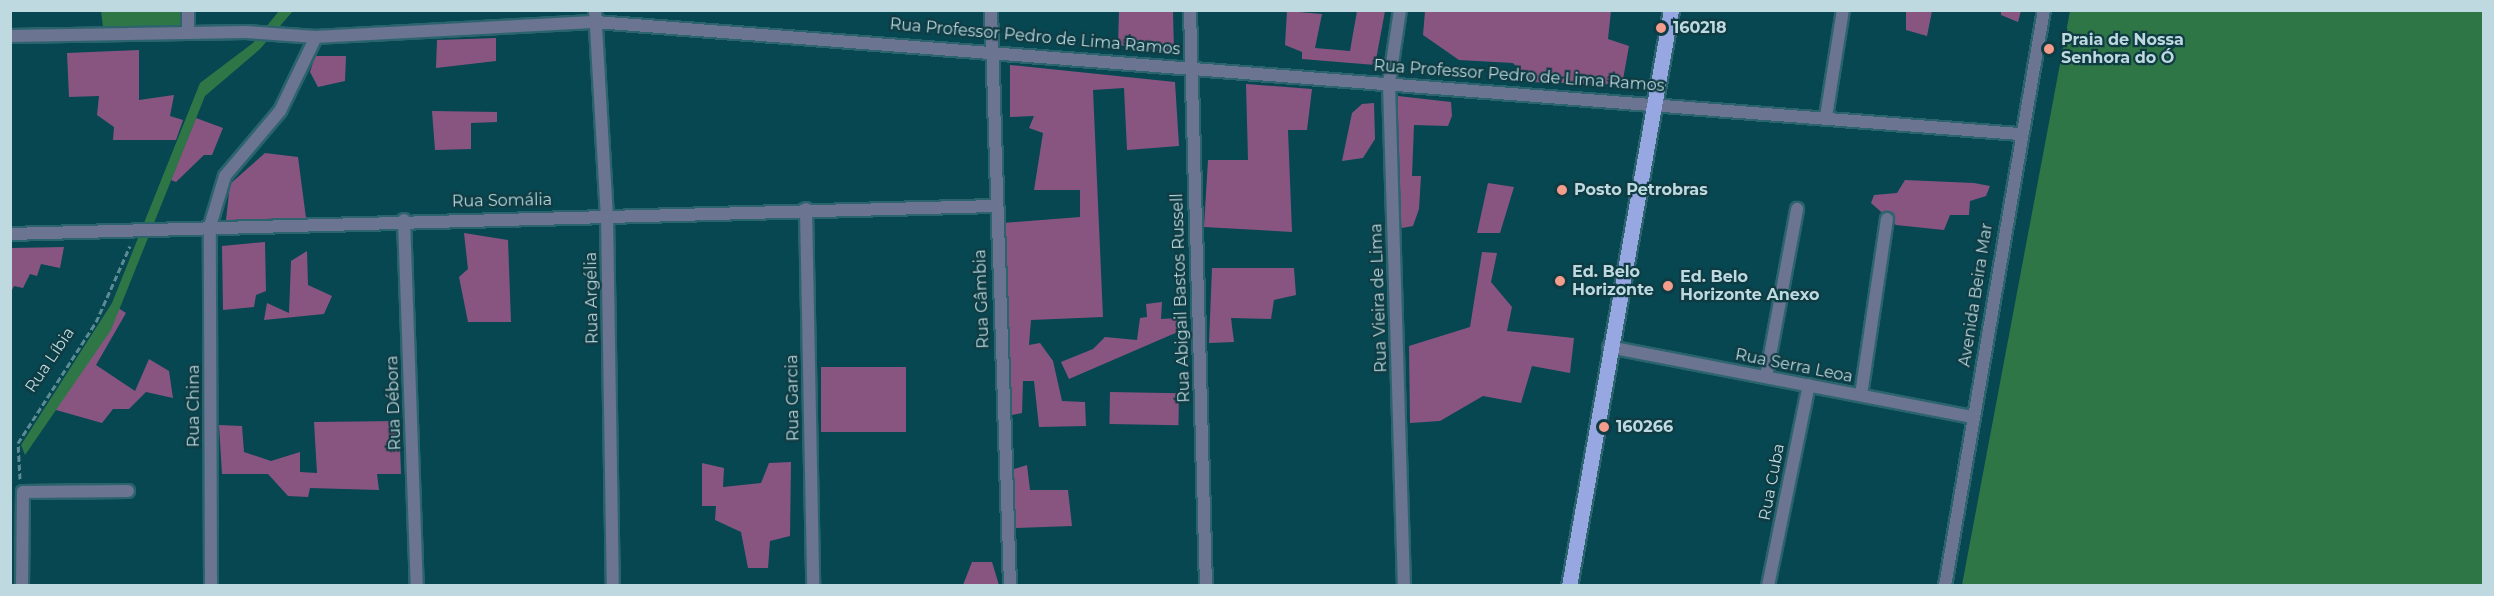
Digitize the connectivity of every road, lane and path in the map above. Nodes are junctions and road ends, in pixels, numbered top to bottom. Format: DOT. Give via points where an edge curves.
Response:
graph roads {
  1 [pos="188,10"];
  2 [pos="991,10"];
  3 [pos="1190,10"];
  4 [pos="1400,10"];
  5 [pos="1671,10"];
  6 [pos="1843,10"];
  7 [pos="2044,10"];
  8 [pos="596,16"];
  9 [pos="188,33"];
  10 [pos="10,36"];
  11 [pos="316,37"];
  12 [pos="992,49"];
  13 [pos="1191,66"];
  14 [pos="1389,84"];
  15 [pos="1656,102"];
  16 [pos="1826,117"];
  17 [pos="2019,134"];
  18 [pos="995,206"];
  19 [pos="1797,208"];
  20 [pos="806,209"];
  21 [pos="607,216"];
  22 [pos="1887,219"];
  23 [pos="404,220"];
  24 [pos="210,226"];
  25 [pos="134,229"];
  26 [pos="10,234"];
  27 [pos="1609,347"];
  28 [pos="1767,377"];
  29 [pos="1809,385"];
  30 [pos="1861,395"];
  31 [pos="1973,417"];
  32 [pos="128,490"];
  33 [pos="23,492"];
  34 [pos="22,585"];
  35 [pos="212,585"];
  36 [pos="417,585"];
  37 [pos="613,585"];
  38 [pos="813,585"];
  39 [pos="1010,585"];
  40 [pos="1206,585"];
  41 [pos="1404,585"];
  42 [pos="1569,585"];
  43 [pos="1768,585"];
  44 [pos="1946,585"];
  1 -- 9 [label="street"];
  2 -- 12 [label="street, Rua Gâmbia"];
  3 -- 13 [label="street, Rua Abigail Bastos Russell"];
  4 -- 14 [label="street, Rua Vieira de Lima"];
  5 -- 15 [label="main road"];
  6 -- 16 [label="street"];
  7 -- 17 [label="street, Avenida Beira Mar"];
  8 -- 11 [label="street, Rua Professor Pedro de Lima Ramos"];
  8 -- 12 [label="street, Rua Professor Pedro de Lima Ramos"];
  8 -- 21 [label="street, Rua Argélia"];
  9 -- 10 [label="street, Rua Professor Pedro de Lima Ramos"];
  9 -- 11 [label="street, Rua Professor Pedro de Lima Ramos"];
  11 -- 24 [label="street, Rua China" via="280,111 225,176"];
  12 -- 13 [label="street, Rua Professor Pedro de Lima Ramos"];
  12 -- 18 [label="street, Rua Gâmbia"];
  13 -- 14 [label="street, Rua Professor Pedro de Lima Ramos"];
  13 -- 40 [label="street, Rua Abigail Bastos Russell"];
  14 -- 15 [label="street, Rua Professor Pedro de Lima Ramos"];
  14 -- 41 [label="street, Rua Vieira de Lima"];
  15 -- 16 [label="street, Rua Professor Pedro de Lima Ramos"];
  15 -- 27 [label="main road"];
  16 -- 17 [label="street, Rua Professor Pedro de Lima Ramos"];
  17 -- 31 [label="street, Avenida Beira Mar"];
  18 -- 20 [label="street, Rua Somália"];
  18 -- 39 [label="street, Rua Gâmbia"];
  19 -- 28 [label="street"];
  20 -- 21 [label="street, Rua Somália"];
  20 -- 38 [label="street, Rua Garcia"];
  21 -- 23 [label="street, Rua Somália"];
  21 -- 37 [label="street, Rua Argélia"];
  22 -- 30 [label="street"];
  23 -- 24 [label="street, Rua Somália"];
  23 -- 36 [label="street, Rua Débora"];
  24 -- 25 [label="street, Rua Somália"];
  24 -- 35 [label="street, Rua China"];
  25 -- 26 [label="street, Rua Somália"];
  25 -- 33 [label="path, Rua Líbia" via="132,242 96,322 18,443"];
  27 -- 28 [label="street, Rua Serra Leoa"];
  27 -- 42 [label="main road"];
  28 -- 29 [label="street, Rua Serra Leoa"];
  29 -- 30 [label="street, Rua Serra Leoa"];
  29 -- 43 [label="street, Rua Cuba"];
  30 -- 31 [label="street, Rua Serra Leoa"];
  31 -- 44 [label="street, Avenida Beira Mar"];
  32 -- 33 [label="street"];
  33 -- 34 [label="street"];
}
